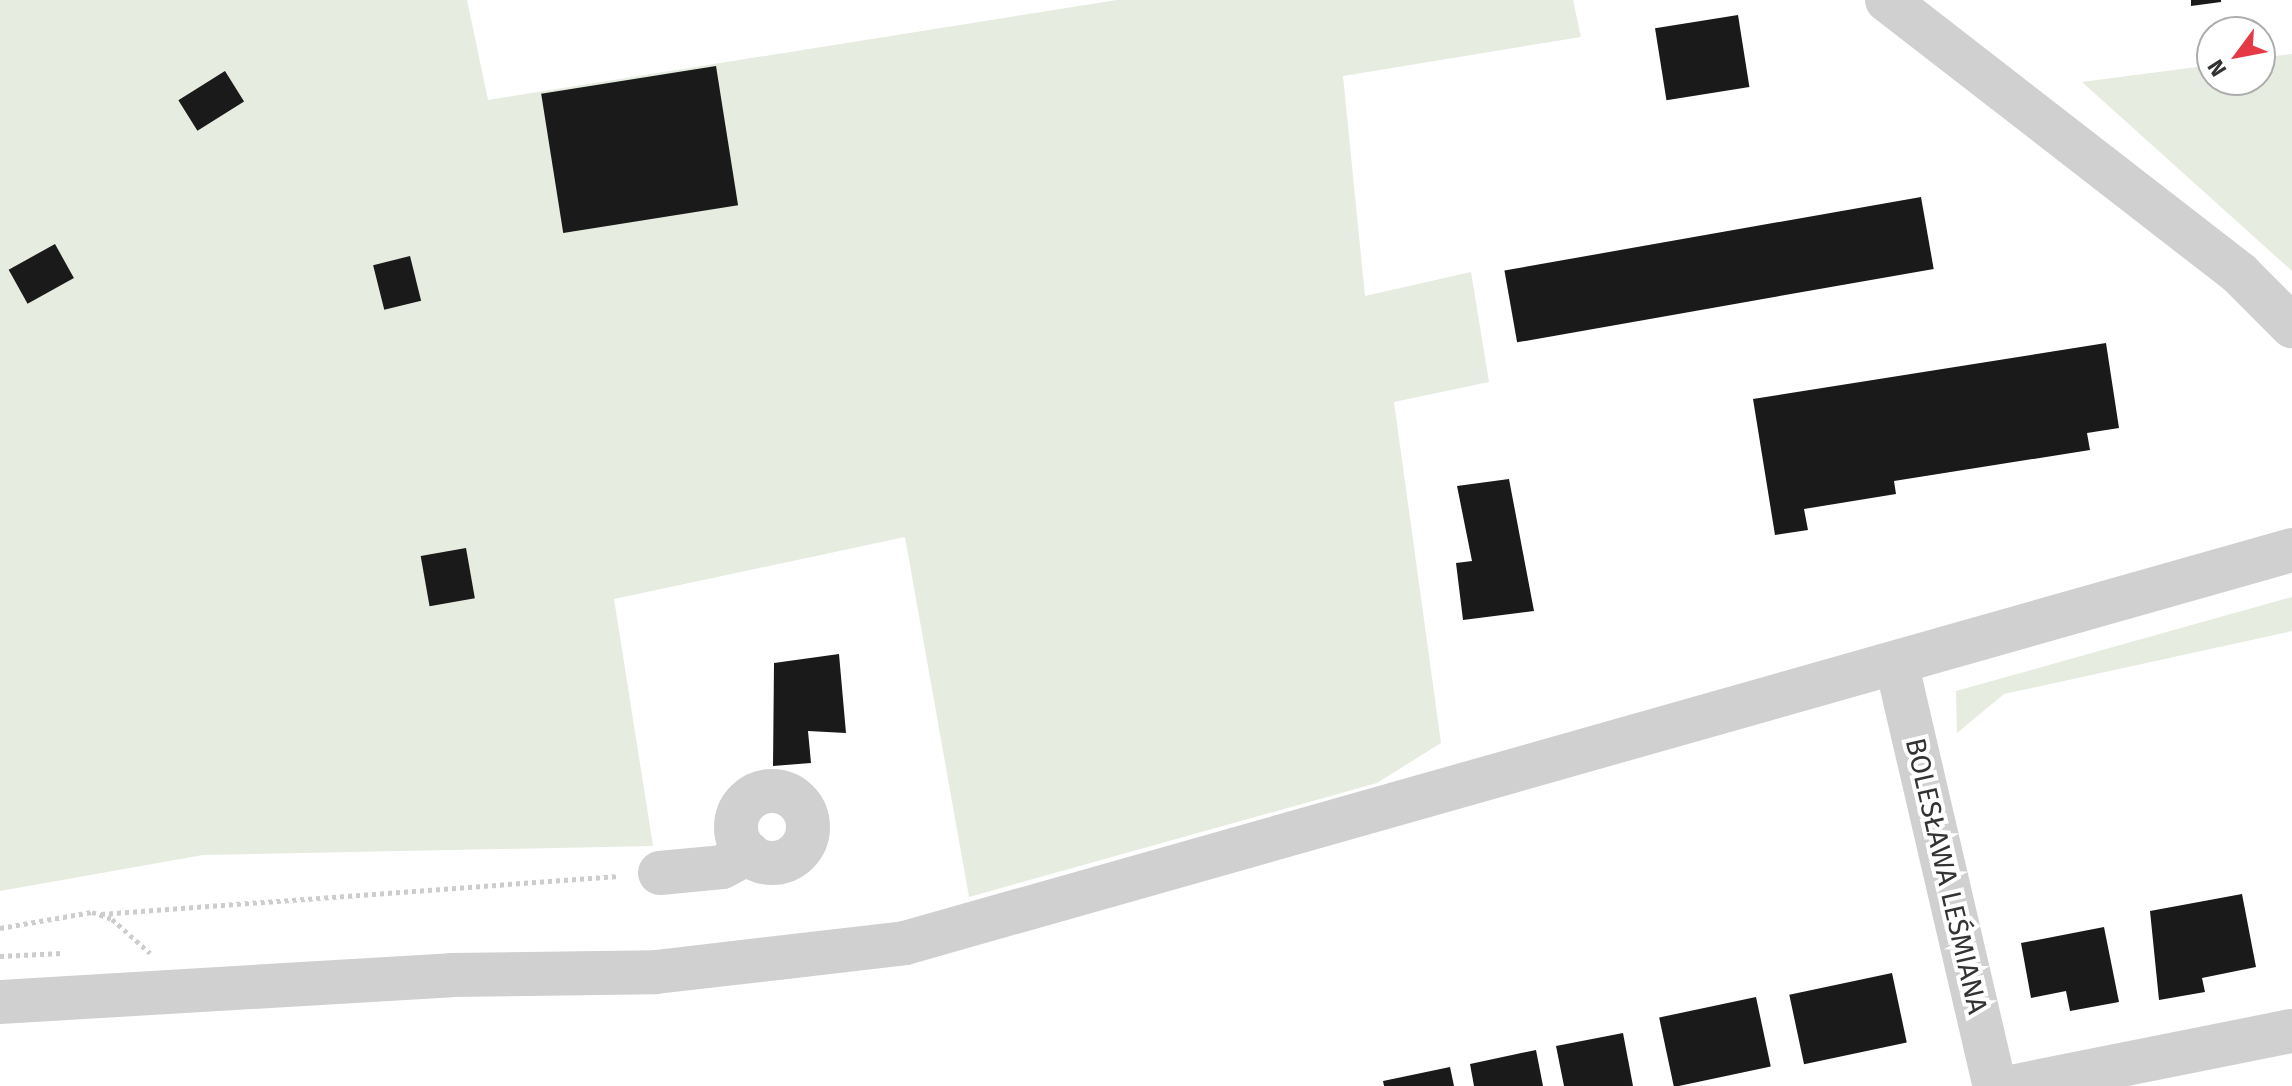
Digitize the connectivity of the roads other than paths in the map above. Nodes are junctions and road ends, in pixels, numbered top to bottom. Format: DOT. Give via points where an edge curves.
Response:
graph roads {
  1 [pos="1887,0"];
  2 [pos="2292,326"];
  3 [pos="2292,550"];
  4 [pos="1897,666"];
  5 [pos="748,853"];
  6 [pos="660,873"];
  7 [pos="0,1002"];
  8 [pos="2292,1031"];
  9 [pos="1995,1086"];
  10 [pos="2016,1086"];
  1 -- 2 [label="street" via="2240,274"];
  3 -- 4 [label="street"];
  4 -- 7 [label="street" via="905,943 656,972"];
  4 -- 9 [label="street, BOLESŁAWA LEŚMIANA"];
  5 -- 6 [label="street" via="722,867"];
  8 -- 10 [label="street"];
}
